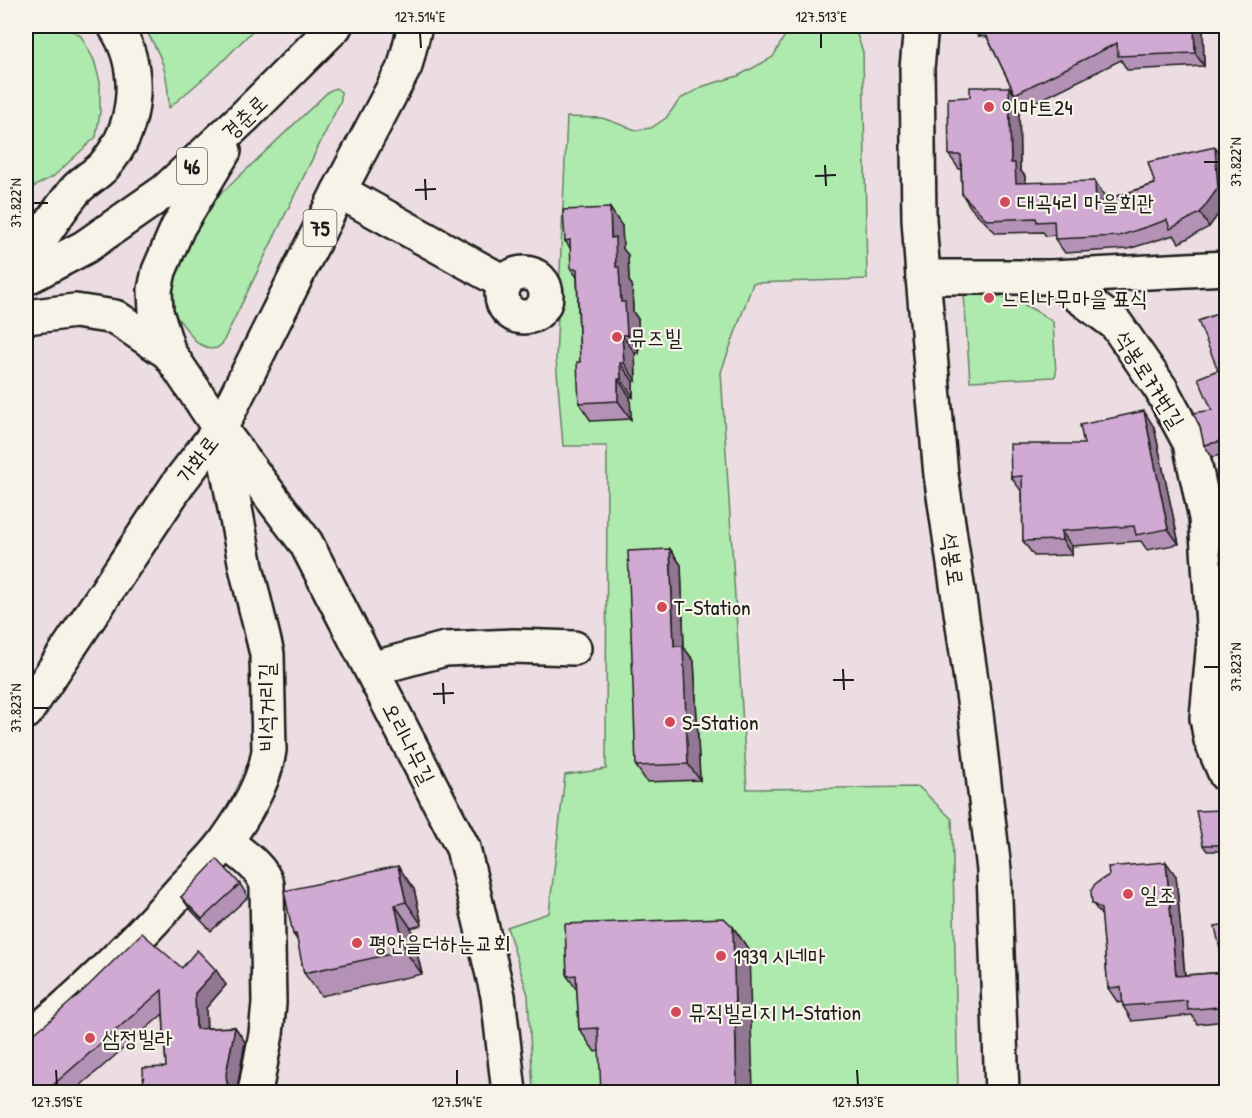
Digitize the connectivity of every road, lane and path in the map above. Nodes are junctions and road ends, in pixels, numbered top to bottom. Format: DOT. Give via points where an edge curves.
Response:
graph roads {
  1 [pos="115,26"];
  2 [pos="335,26"];
  3 [pos="416,26"];
  4 [pos="900,26"];
  5 [pos="921,26"];
  6 [pos="917,68"];
  7 [pos="243,118"];
  8 [pos="339,190"];
  9 [pos="26,261"];
  10 [pos="1227,268"];
  11 [pos="923,277"];
  12 [pos="1053,277"];
  13 [pos="26,278"];
  14 [pos="505,283"];
  15 [pos="26,317"];
  16 [pos="169,352"];
  17 [pos="220,429"];
  18 [pos="1220,640"];
  19 [pos="574,648"];
  20 [pos="371,669"];
  21 [pos="26,712"];
  22 [pos="1227,775"];
  23 [pos="226,842"];
  24 [pos="26,1040"];
  25 [pos="255,1092"];
  26 [pos="509,1092"];
  27 [pos="1002,1092"];
  1 -- 9 [label="main road" via="132,70 133,103 125,133 103,167 74,191"];
  2 -- 7 [label="main road, 경춘로 / 46"];
  3 -- 8 [label="main road, 가화로 / 75" via="405,66"];
  4 -- 6 [label="main road"];
  5 -- 6 [label="main road, 석봉로"];
  6 -- 11 [label="main road, 석봉로"];
  7 -- 13 [label="main road, 경춘로 / 46" via="165,191 85,247"];
  7 -- 16 [label="main road" via="178,227 159,271 154,290 156,312"];
  8 -- 14 [label="main road"];
  8 -- 17 [label="main road, 가화로 / 75"];
  10 -- 12 [label="main road"];
  11 -- 12 [label="main road"];
  11 -- 27 [label="main road, 석봉로" via="941,475 994,870"];
  12 -- 18 [label="main road, 석봉로77번길" via="1116,324 1161,388 1190,443 1206,518"];
  15 -- 16 [label="main road" via="75,311 115,316"];
  16 -- 17 [label="main road, 오리나무길"];
  17 -- 20 [label="main road, 오리나무길" via="306,543"];
  17 -- 21 [label="main road, 가화로 / 75" via="180,481"];
  17 -- 23 [label="main road, 비석거리길" via="267,654 269,750 251,799"];
  18 -- 22 [label="main road, 석봉로77번길" via="1207,718 1211,740"];
  19 -- 20 [label="main road" via="445,649"];
  20 -- 26 [label="main road, 오리나무길" via="463,848 498,996"];
  23 -- 24 [label="main road, 비석거리길" via="99,976"];
  23 -- 25 [label="main road" via="261,871 267,885 269,1003"];
}
